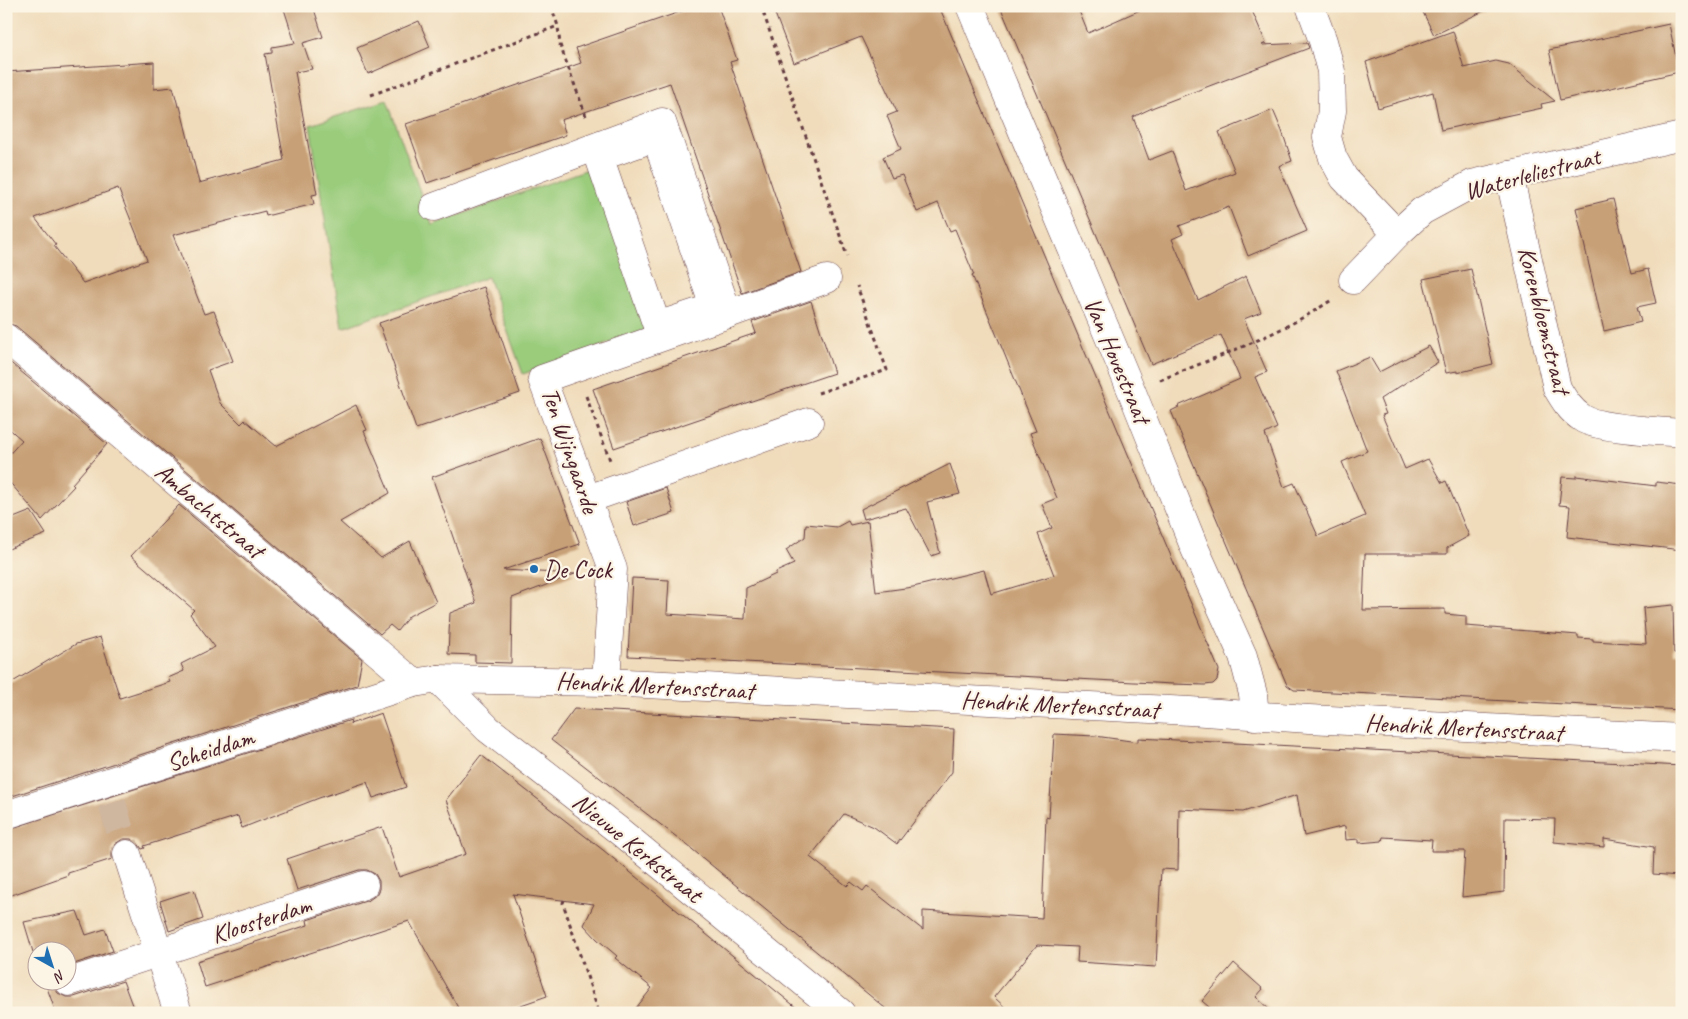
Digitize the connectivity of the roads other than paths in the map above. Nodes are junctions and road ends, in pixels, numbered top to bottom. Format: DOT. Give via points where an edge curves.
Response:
graph roads {
  1 [pos="970,6"];
  2 [pos="1310,6"];
  3 [pos="1682,136"];
  4 [pos="1509,175"];
  5 [pos="434,206"];
  6 [pos="1397,234"];
  7 [pos="840,276"];
  8 [pos="1353,280"];
  9 [pos="721,310"];
  10 [pos="6,338"];
  11 [pos="809,422"];
  12 [pos="1682,433"];
  13 [pos="583,487"];
  14 [pos="426,681"];
  15 [pos="606,682"];
  16 [pos="1255,716"];
  17 [pos="1682,738"];
  18 [pos="6,815"];
  19 [pos="126,854"];
  20 [pos="364,885"];
  21 [pos="158,953"];
  22 [pos="78,979"];
  23 [pos="178,1013"];
  24 [pos="841,1013"];
  1 -- 16 [label="street, Van Hovestraat" via="1242,656 1253,694"];
  2 -- 6 [label="street" via="1331,71 1332,111 1327,138 1332,158 1344,178"];
  3 -- 4 [label="street, Waterleliestraat"];
  4 -- 6 [label="street, Waterleliestraat" via="1472,184 1422,211"];
  4 -- 12 [label="street, Korenbloemstraat" via="1557,388 1567,405 1583,419 1602,425"];
  5 -- 9 [label="street" via="662,122"];
  6 -- 8 [label="street, Waterleliestraat"];
  7 -- 9 [label="street, Ten Wijngaarde"];
  9 -- 9 [label="street" via="656,326 599,157 656,137"];
  9 -- 13 [label="street, Ten Wijngaarde" via="542,379"];
  10 -- 14 [label="street, Ambachtstraat"];
  11 -- 13 [label="street"];
  13 -- 15 [label="street, Ten Wijngaarde" via="613,570"];
  14 -- 15 [label="street, Hendrik Mertensstraat"];
  14 -- 18 [label="street, Scheiddam" via="108,793"];
  14 -- 24 [label="street, Nieuwe Kerkstraat" via="618,830"];
  15 -- 16 [label="street, Hendrik Mertensstraat"];
  16 -- 17 [label="street, Hendrik Mertensstraat"];
  19 -- 21 [label="street"];
  20 -- 21 [label="street, Kloosterdam"];
  21 -- 22 [label="street, Kloosterdam"];
  21 -- 23 [label="street"];
}
